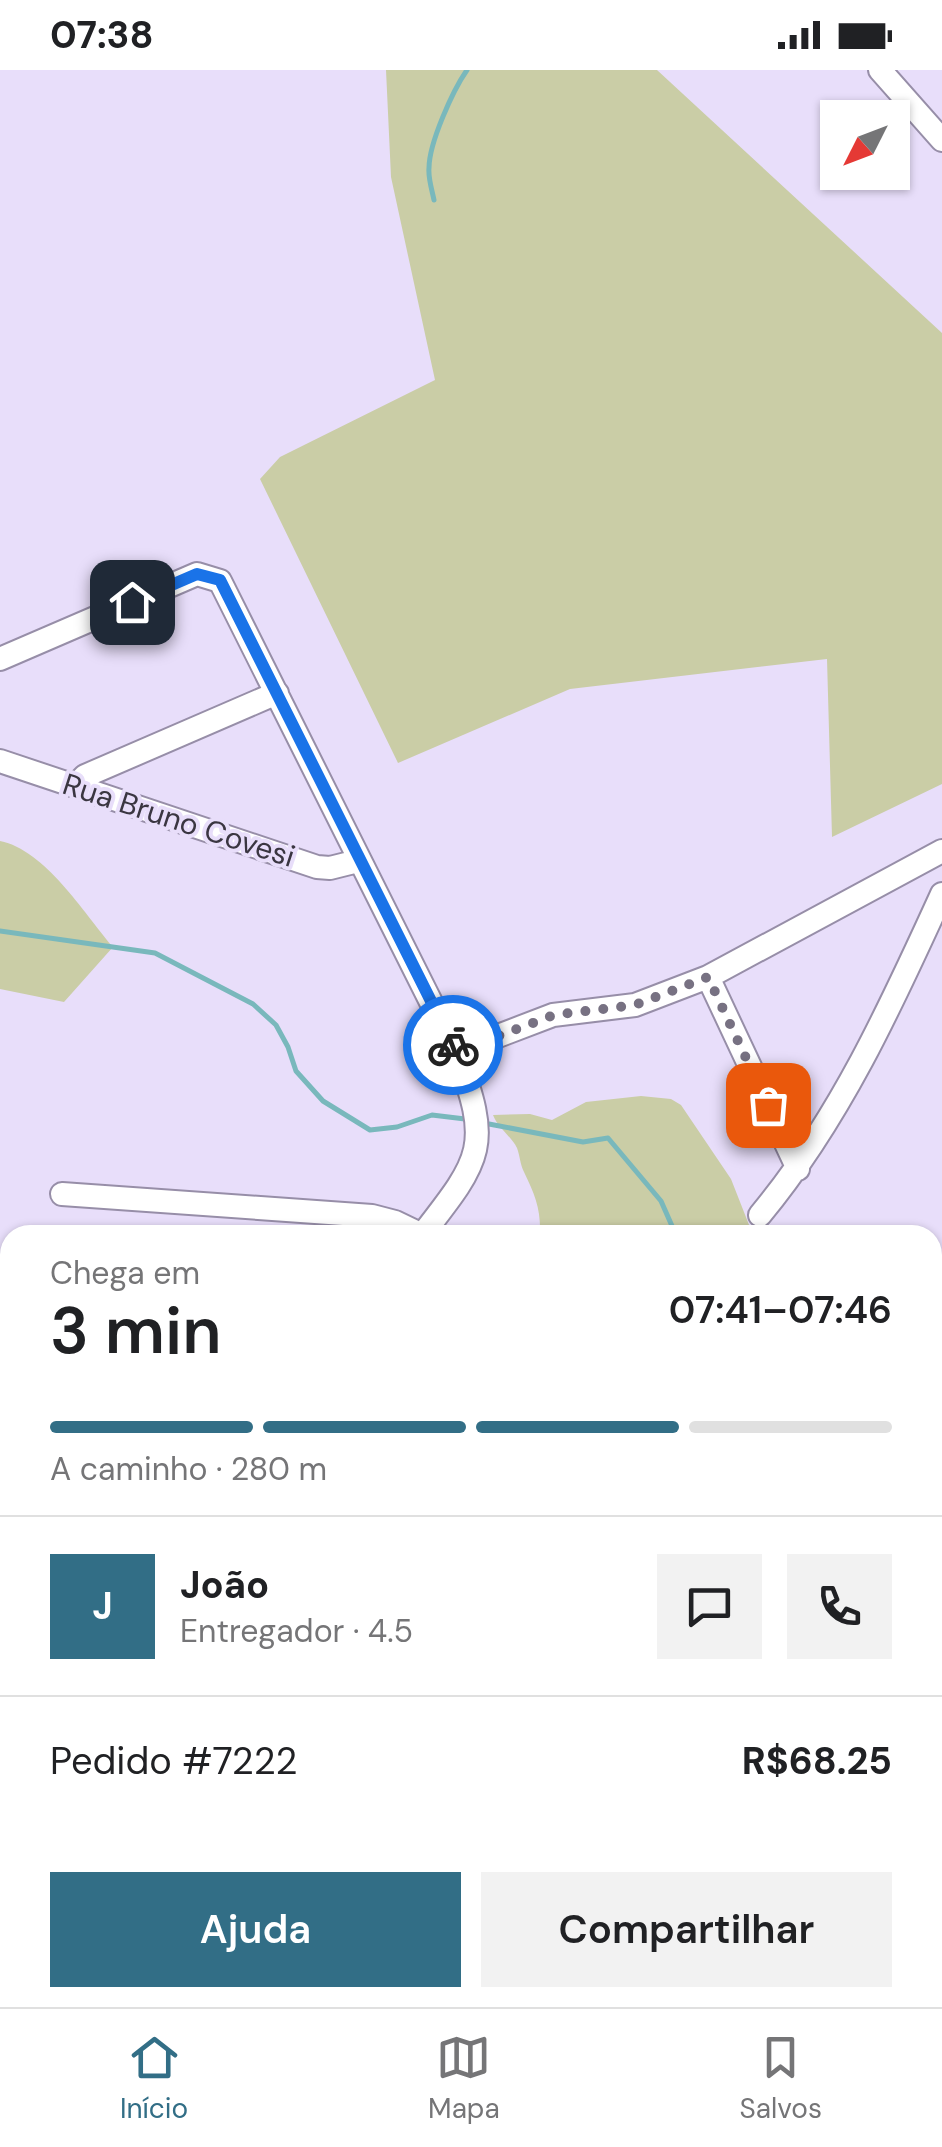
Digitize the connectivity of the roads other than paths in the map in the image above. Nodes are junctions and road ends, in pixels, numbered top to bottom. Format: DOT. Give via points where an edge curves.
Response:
graph roads {
  1 [pos="880,70"];
  2 [pos="942,140"];
  3 [pos="0,659"];
  4 [pos="277,693"];
  5 [pos="0,761"];
  6 [pos="74,786"];
  7 [pos="942,851"];
  8 [pos="358,860"];
  9 [pos="942,894"];
  10 [pos="708,977"];
  11 [pos="456,1052"];
  12 [pos="798,1168"];
  13 [pos="62,1194"];
  14 [pos="760,1215"];
  15 [pos="401,1225"];
  16 [pos="430,1225"];
  1 -- 2 [label="street"];
  3 -- 4 [label="street" via="197,574 220,580"];
  4 -- 6 [label="street"];
  4 -- 8 [label="street"];
  5 -- 6 [label="street, Rua Bruno Covesi"];
  6 -- 8 [label="street, Rua Bruno Covesi" via="317,866"];
  7 -- 10 [label="street"];
  8 -- 11 [label="street"];
  9 -- 12 [label="street" via="885,1021"];
  10 -- 11 [label="street" via="635,1005 554,1015"];
  10 -- 12 [label="street"];
  11 -- 16 [label="street" via="476,1111 475,1149 464,1180"];
  12 -- 14 [label="street"];
  13 -- 15 [label="street" via="372,1216"];
}
